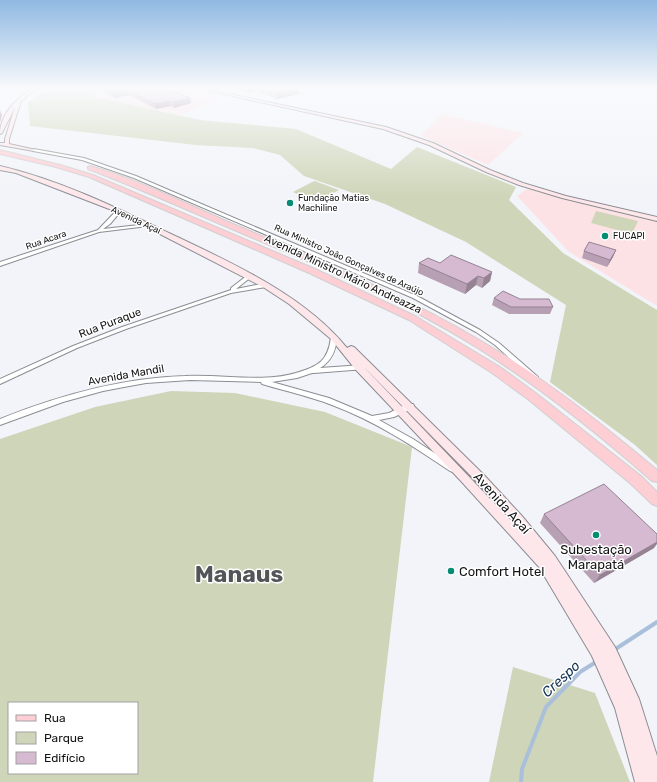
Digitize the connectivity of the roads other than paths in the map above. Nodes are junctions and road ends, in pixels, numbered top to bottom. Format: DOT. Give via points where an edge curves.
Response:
graph roads {
  1 [pos="12,124"];
  2 [pos="366,124"];
  3 [pos="0,132"];
  4 [pos="10,132"];
  5 [pos="0,144"];
  6 [pos="7,145"];
  7 [pos="0,147"];
  8 [pos="32,151"];
  9 [pos="0,152"];
  10 [pos="11,154"];
  11 [pos="0,168"];
  12 [pos="169,199"];
  13 [pos="158,205"];
  14 [pos="119,211"];
  15 [pos="657,219"];
  16 [pos="148,225"];
  17 [pos="98,231"];
  18 [pos="0,264"];
  19 [pos="249,276"];
  20 [pos="266,285"];
  21 [pos="230,292"];
  22 [pos="334,337"];
  23 [pos="363,367"];
  24 [pos="309,371"];
  25 [pos="260,381"];
  26 [pos="0,382"];
  27 [pos="548,390"];
  28 [pos="405,409"];
  29 [pos="372,419"];
  30 [pos="0,422"];
  31 [pos="464,477"];
  32 [pos="657,477"];
  33 [pos="657,500"];
  34 [pos="643,782"];
  35 [pos="657,782"];
  1 -- 4 [label="street"];
  2 -- 15 [label="street" via="431,144 521,184"];
  3 -- 4 [label="street"];
  4 -- 6 [label="street"];
  5 -- 6 [label="street, Avenida Ministro Mário Andreazza"];
  6 -- 8 [label="street, Avenida Ministro Mário Andreazza"];
  7 -- 8 [label="main road, Avenida Ministro Mário Andreazza"];
  8 -- 10 [label="main road"];
  8 -- 12 [label="main road, Avenida Ministro Mário Andreazza" via="124,180"];
  8 -- 27 [label="street, Rua Ministro João Gonçalves de Araújo" via="83,159 135,177 415,297 460,320 496,344"];
  9 -- 10 [label="main road, Avenida Ministro Mário Andreazza"];
  10 -- 13 [label="main road, Avenida Ministro Mário Andreazza" via="91,176"];
  11 -- 14 [label="street, Avenida Açaí" via="47,182"];
  12 -- 13 [label="main road"];
  12 -- 27 [label="main road, Avenida Ministro Mário Andreazza" via="418,310 509,363"];
  13 -- 33 [label="main road, Avenida Ministro Mário Andreazza" via="312,271 412,318 496,370 533,397"];
  14 -- 16 [label="street, Avenida Açaí"];
  14 -- 17 [label="street, Rua Acara"];
  16 -- 17 [label="street, Rua Acara"];
  16 -- 19 [label="street, Avenida Açaí"];
  17 -- 18 [label="street, Rua Acara"];
  19 -- 20 [label="street, Avenida Açaí"];
  19 -- 21 [label="street, Rua Puraque"];
  20 -- 21 [label="street, Rua Puraque"];
  20 -- 22 [label="street, Avenida Açaí" via="292,302"];
  20 -- 23 [label="street, Avenida Açaí" via="296,300 337,335"];
  21 -- 26 [label="street, Rua Puraque" via="75,347"];
  22 -- 23 [label="street, Avenida Açaí"];
  22 -- 24 [label="street, Avenida Mandil" via="332,352 324,364"];
  23 -- 24 [label="street"];
  23 -- 28 [label="street, Avenida Açaí"];
  24 -- 25 [label="street, Avenida Mandil" via="287,378"];
  25 -- 29 [label="street, Avenida Mandil" via="334,402"];
  25 -- 30 [label="street, Avenida Mandil" via="167,379 122,385 69,397"];
  27 -- 32 [label="main road, Avenida Ministro Mário Andreazza"];
  28 -- 29 [label="street"];
  28 -- 31 [label="street, Avenida Açaí"];
  28 -- 35 [label="street, Avenida Açaí" via="502,501 551,560 610,652 634,704"];
  29 -- 31 [label="street, Avenida Mandil"];
  31 -- 34 [label="street, Avenida Açaí" via="543,563 597,651 622,707"];
}
